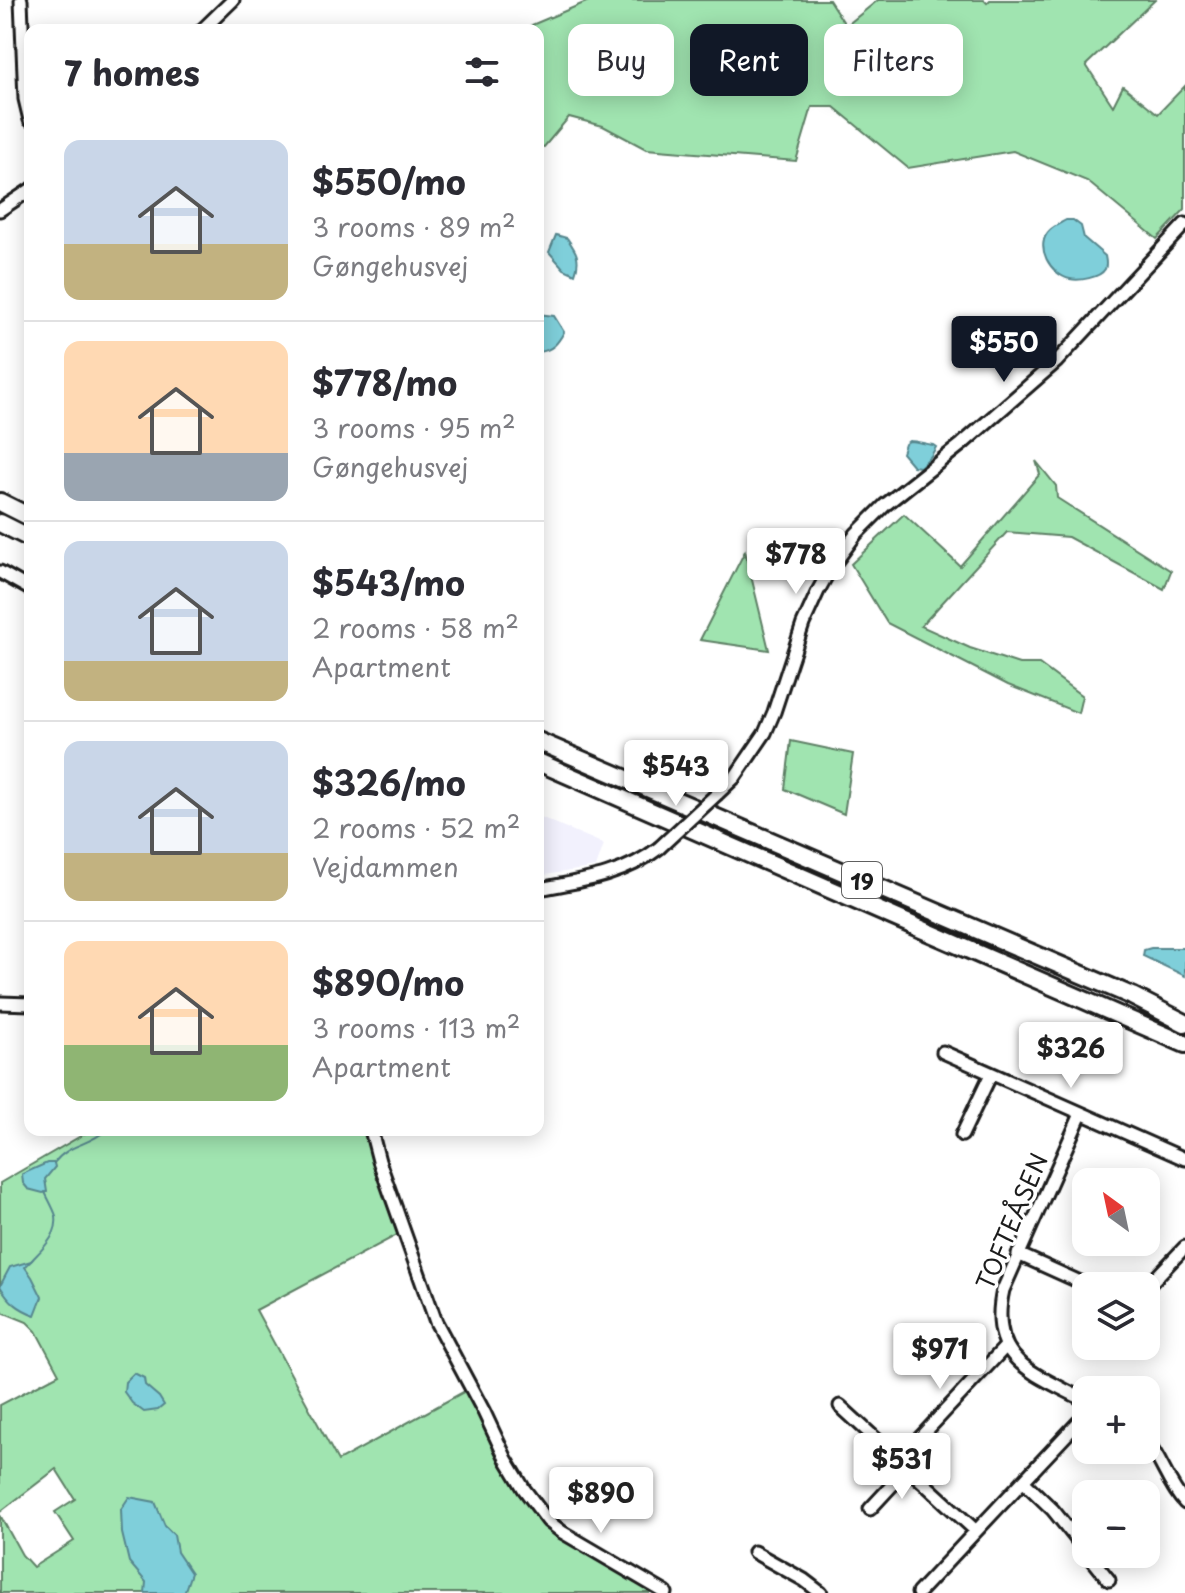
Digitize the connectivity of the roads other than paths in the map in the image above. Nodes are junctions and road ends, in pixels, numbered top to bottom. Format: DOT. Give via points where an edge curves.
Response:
graph roads {
  1 [pos="21,0"];
  2 [pos="233,0"];
  3 [pos="208,24"];
  4 [pos="24,74"];
  5 [pos="24,194"];
  6 [pos="0,210"];
  7 [pos="1185,224"];
  8 [pos="0,502"];
  9 [pos="24,514"];
  10 [pos="0,523"];
  11 [pos="24,535"];
  12 [pos="0,572"];
  13 [pos="24,586"];
  14 [pos="544,744"];
  15 [pos="544,765"];
  16 [pos="544,888"];
  17 [pos="1132,996"];
  18 [pos="0,1003"];
  19 [pos="24,1004"];
  20 [pos="1185,1013"];
  21 [pos="1185,1023"];
  22 [pos="1185,1044"];
  23 [pos="943,1052"];
  24 [pos="991,1074"];
  25 [pos="1081,1114"];
  26 [pos="962,1135"];
  27 [pos="373,1136"];
  28 [pos="1185,1159"];
  29 [pos="1185,1247"];
  30 [pos="1018,1254"];
  31 [pos="1160,1273"];
  32 [pos="1072,1278"];
  33 [pos="1006,1346"];
  34 [pos="1072,1394"];
  35 [pos="840,1406"];
  36 [pos="1072,1429"];
  37 [pos="1160,1460"];
  38 [pos="903,1464"];
  39 [pos="1023,1481"];
  40 [pos="1185,1503"];
  41 [pos="870,1509"];
  42 [pos="976,1531"];
  43 [pos="1072,1534"];
  44 [pos="754,1552"];
  45 [pos="1099,1568"];
  46 [pos="1109,1580"];
  47 [pos="666,1593"];
  48 [pos="821,1593"];
  49 [pos="919,1593"];
  1 -- 4 [label="street"];
  2 -- 3 [label="street"];
  5 -- 6 [label="street"];
  7 -- 16 [label="street, bridge" via="1057,361 856,534 818,591 765,733 735,777 659,848 623,870"];
  8 -- 9 [label="highway"];
  10 -- 11 [label="highway"];
  12 -- 13 [label="street"];
  14 -- 17 [label="highway, 19"];
  15 -- 22 [label="highway, 19"];
  17 -- 20 [label="highway"];
  17 -- 21 [label="highway, 19"];
  18 -- 19 [label="street"];
  23 -- 24 [label="street"];
  24 -- 25 [label="street"];
  24 -- 26 [label="street"];
  25 -- 28 [label="street"];
  25 -- 30 [label="street, TOFTEÅSEN"];
  27 -- 47 [label="street" via="436,1322 524,1489 562,1532"];
  29 -- 31 [label="street"];
  30 -- 32 [label="street"];
  30 -- 33 [label="street, TOFTEÅSEN" via="998,1311"];
  33 -- 34 [label="street" via="1026,1369"];
  33 -- 38 [label="street"];
  35 -- 38 [label="street"];
  36 -- 39 [label="street"];
  37 -- 40 [label="street"];
  38 -- 41 [label="street"];
  38 -- 42 [label="street"];
  39 -- 42 [label="street"];
  39 -- 43 [label="street"];
  42 -- 49 [label="street"];
  44 -- 48 [label="street"];
  45 -- 46 [label="street"];
}
